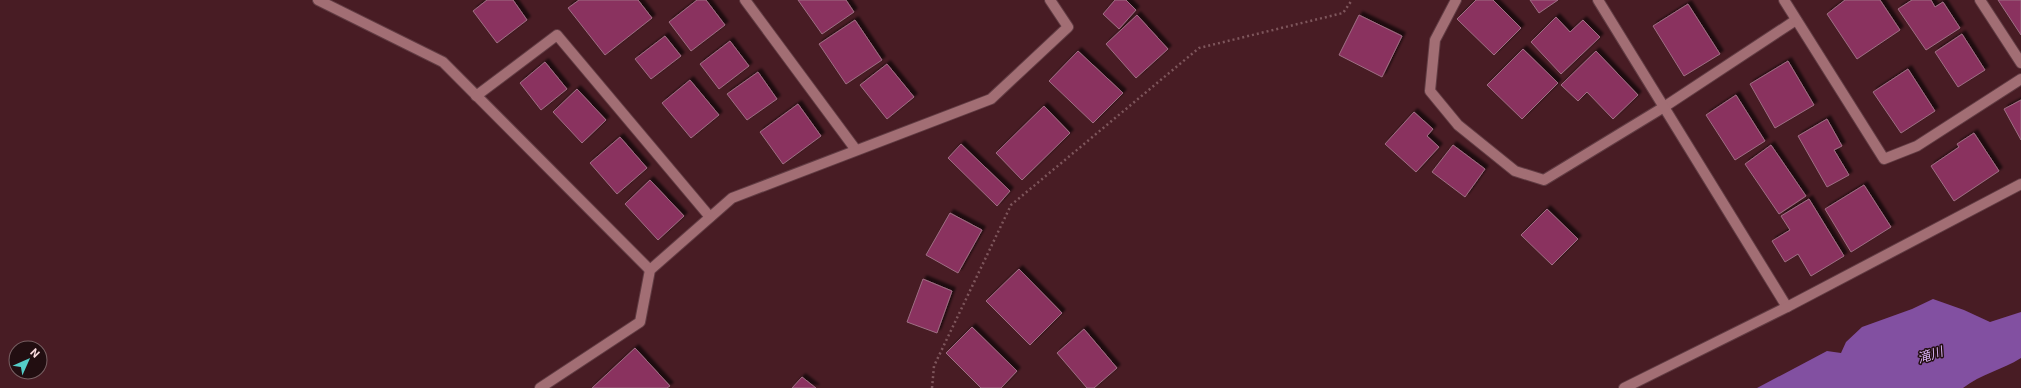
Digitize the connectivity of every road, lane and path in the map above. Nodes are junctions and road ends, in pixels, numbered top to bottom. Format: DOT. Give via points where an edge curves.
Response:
graph roads {
  1 [pos="318,0"];
  2 [pos="745,0"];
  3 [pos="1050,0"];
  4 [pos="1352,0"];
  5 [pos="1456,0"];
  6 [pos="1598,0"];
  7 [pos="1784,0"];
  8 [pos="1980,0"];
  9 [pos="1796,20"];
  10 [pos="2021,63"];
  11 [pos="2021,79"];
  12 [pos="476,96"];
  13 [pos="1664,107"];
  14 [pos="856,150"];
  15 [pos="2021,184"];
  16 [pos="710,217"];
  17 [pos="650,270"];
  18 [pos="1787,307"];
  19 [pos="540,388"];
  20 [pos="932,388"];
  21 [pos="1624,388"];
  1 -- 12 [label="street" via="443,62"];
  2 -- 14 [label="street"];
  3 -- 14 [label="street" via="1068,27 991,99"];
  4 -- 20 [label="path" via="1343,13 1199,48 1011,204 934,366"];
  5 -- 13 [label="street" via="1435,40 1430,91 1458,125 1515,171 1544,180"];
  6 -- 13 [label="street"];
  7 -- 9 [label="street"];
  8 -- 10 [label="street"];
  9 -- 11 [label="street" via="1884,159 1917,146"];
  9 -- 13 [label="street"];
  12 -- 16 [label="street" via="557,35"];
  12 -- 17 [label="street"];
  13 -- 18 [label="street"];
  14 -- 16 [label="street" via="732,198"];
  15 -- 18 [label="street"];
  16 -- 17 [label="street"];
  17 -- 19 [label="street" via="640,322"];
  18 -- 21 [label="street"];
}
